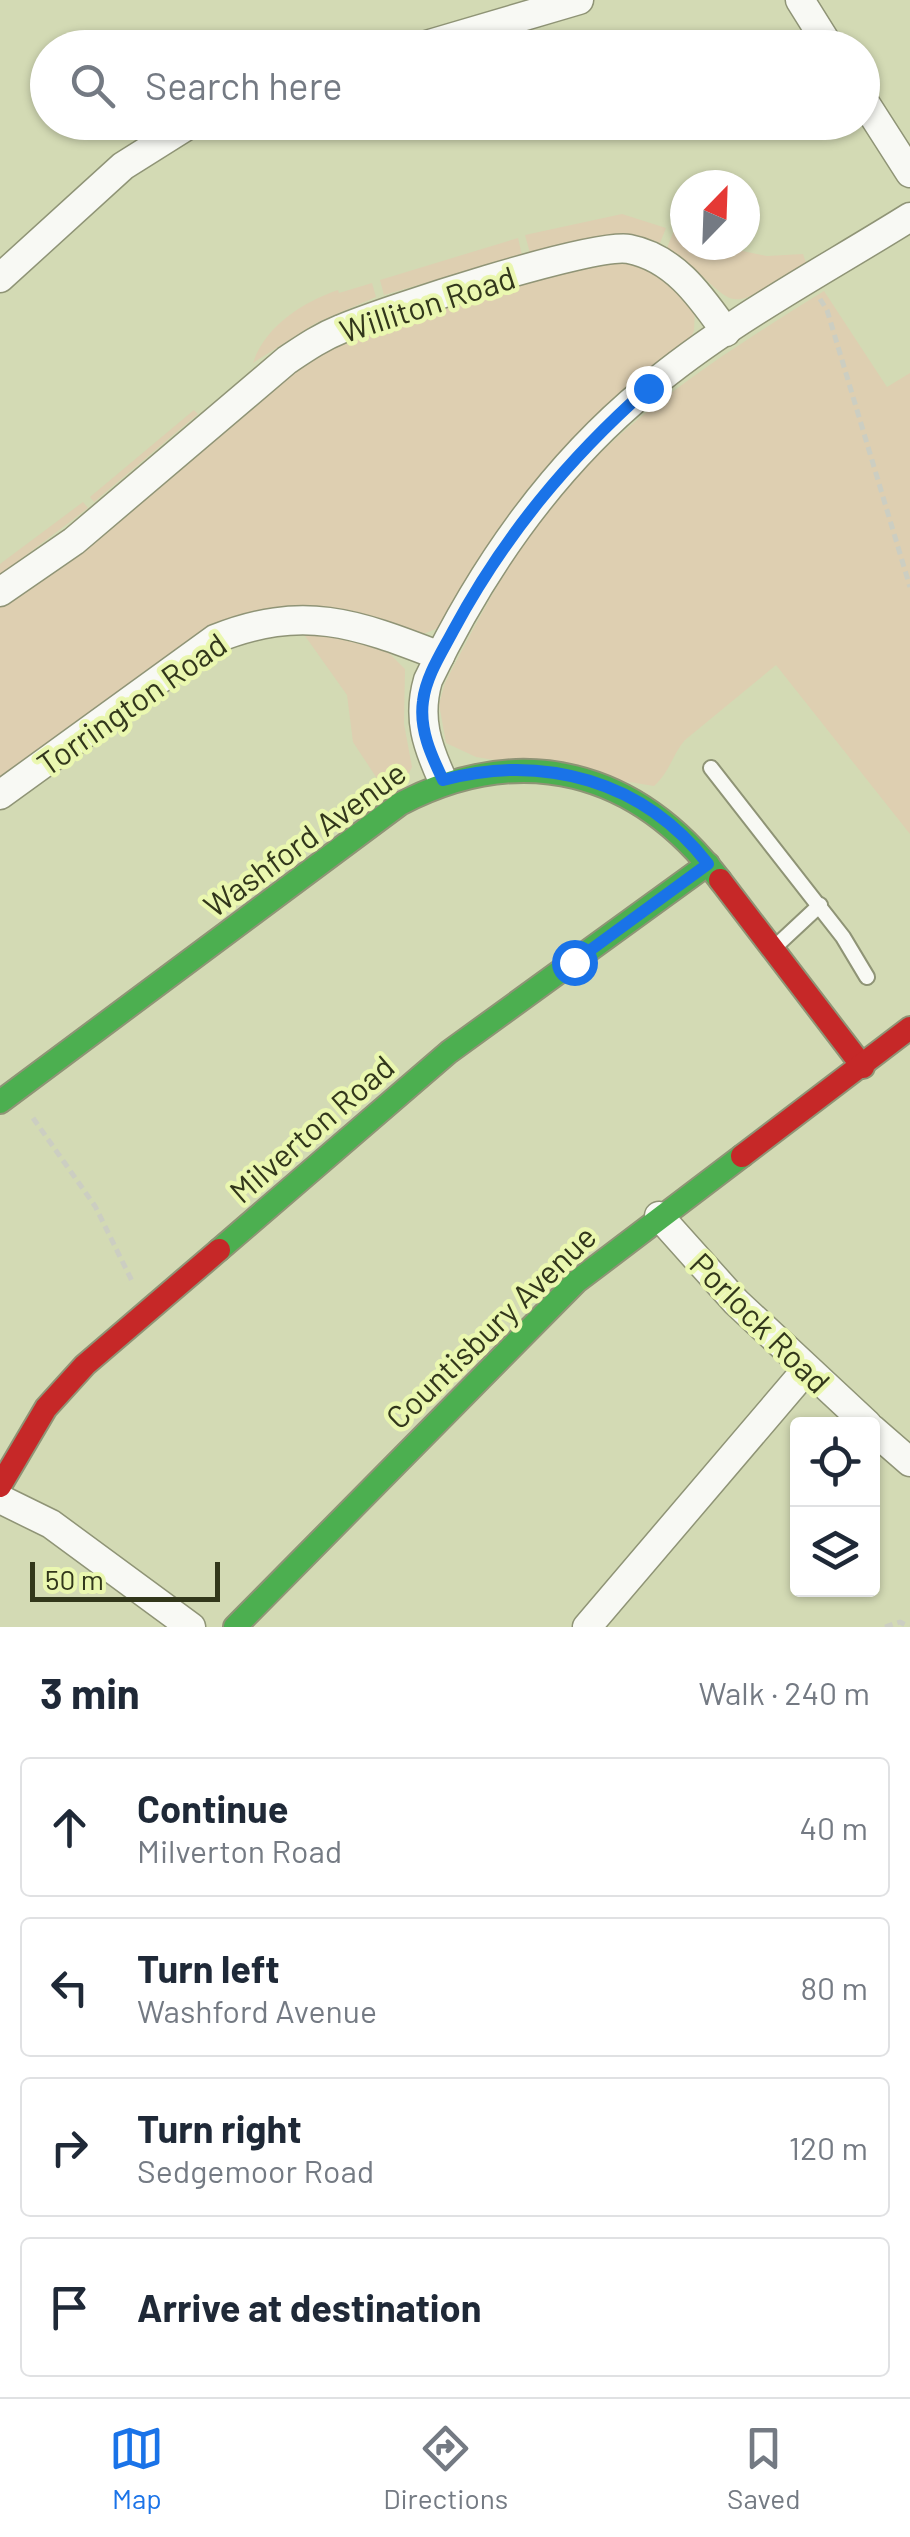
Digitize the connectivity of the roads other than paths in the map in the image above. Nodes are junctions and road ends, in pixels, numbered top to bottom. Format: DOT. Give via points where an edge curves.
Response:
graph roads {
  1 [pos="579,0"];
  2 [pos="800,0"];
  3 [pos="477,30"];
  4 [pos="819,30"];
  5 [pos="880,126"];
  6 [pos="164,140"];
  7 [pos="910,173"];
  8 [pos="910,217"];
  9 [pos="0,278"];
  10 [pos="726,332"];
  11 [pos="0,592"];
  12 [pos="440,656"];
  13 [pos="711,768"];
  14 [pos="443,780"];
  15 [pos="0,795"];
  16 [pos="708,864"];
  17 [pos="820,906"];
  18 [pos="774,948"];
  19 [pos="866,977"];
  20 [pos="910,1028"];
  21 [pos="863,1068"];
  22 [pos="7,1096"];
  23 [pos="659,1216"];
  24 [pos="806,1370"];
  25 [pos="859,1417"];
  26 [pos="880,1436"];
  27 [pos="910,1462"];
  28 [pos="0,1486"];
  29 [pos="0,1499"];
  30 [pos="192,1627"];
  31 [pos="235,1627"];
  32 [pos="586,1627"];
  1 -- 3 [label="street"];
  2 -- 4 [label="street"];
  5 -- 7 [label="street"];
  6 -- 9 [label="street" via="123,166"];
  8 -- 10 [label="street"];
  10 -- 11 [label="street, Williton Road" via="677,272 655,258 609,248 366,319 287,360 74,541"];
  10 -- 12 [label="street" via="648,388 561,470 495,560"];
  12 -- 14 [label="street" via="422,717"];
  12 -- 15 [label="street, Torrington Road" via="322,618 242,628 214,639"];
  13 -- 17 [label="lane"];
  14 -- 16 [label="street, Washford Avenue" via="500,769 572,774 642,802"];
  14 -- 22 [label="street, Washford Avenue" via="400,804"];
  16 -- 18 [label="street, Washford Avenue"];
  16 -- 28 [label="street, Milverton Road" via="449,1052 147,1310 66,1383"];
  17 -- 18 [label="lane"];
  17 -- 19 [label="lane"];
  18 -- 21 [label="street, Washford Avenue"];
  20 -- 21 [label="street, Countisbury Avenue"];
  21 -- 23 [label="street, Countisbury Avenue"];
  23 -- 24 [label="street, Porlock Road"];
  23 -- 31 [label="street, Countisbury Avenue" via="550,1306"];
  24 -- 25 [label="street, Porlock Road"];
  24 -- 32 [label="street"];
  26 -- 27 [label="street, Porlock Road"];
  29 -- 30 [label="street" via="51,1524"];
}
